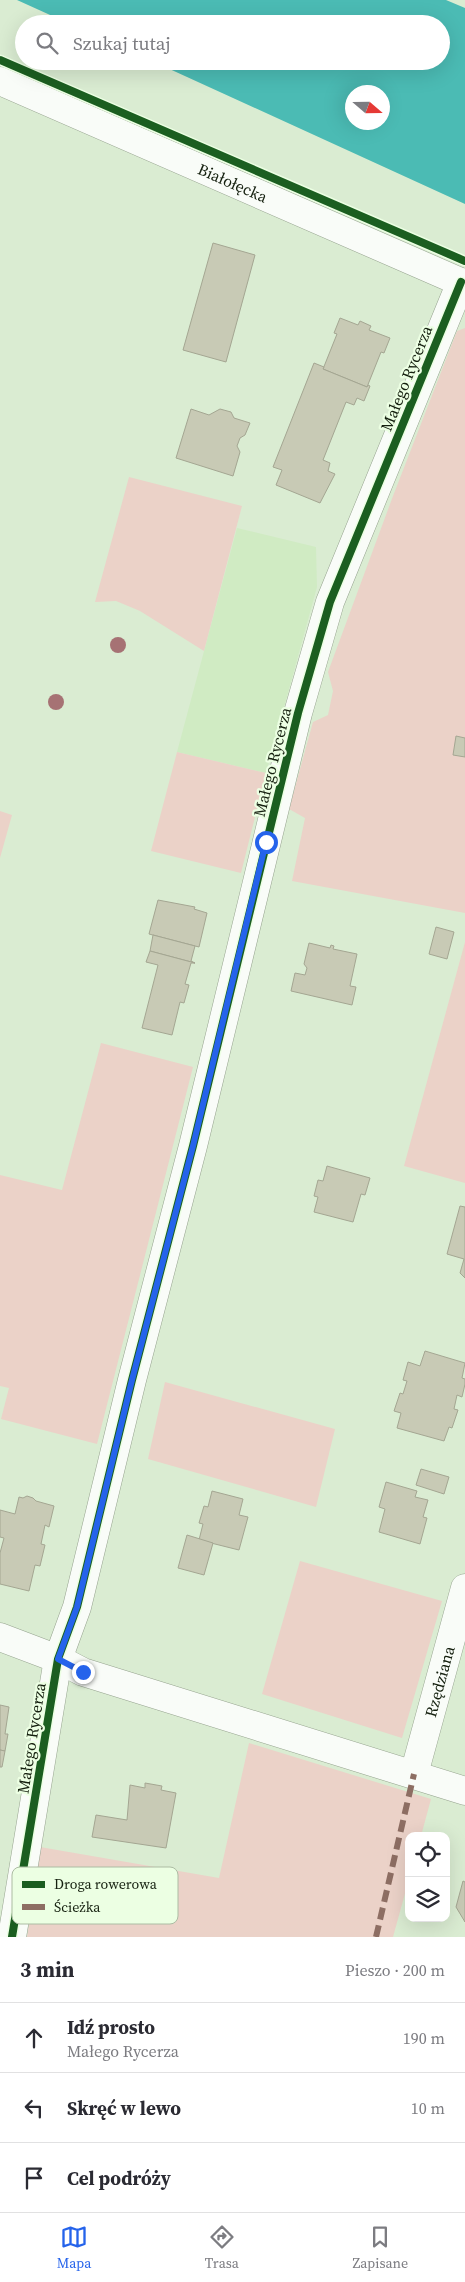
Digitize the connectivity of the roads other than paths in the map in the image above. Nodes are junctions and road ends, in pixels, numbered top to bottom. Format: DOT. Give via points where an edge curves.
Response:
graph roads {
  1 [pos="0,81"];
  2 [pos="463,283"];
  3 [pos="465,1588"];
  4 [pos="0,1637"];
  5 [pos="58,1659"];
  6 [pos="414,1774"];
  7 [pos="465,1791"];
  8 [pos="24,1867"];
  9 [pos="14,1924"];
  10 [pos="12,1937"];
  1 -- 2 [label="street, Białołęcka"];
  2 -- 5 [label="street, Małego Rycerza" via="327,611 298,713 77,1607"];
  3 -- 6 [label="street, Rzędziana"];
  4 -- 5 [label="street"];
  5 -- 6 [label="street" via="83,1672"];
  5 -- 8 [label="street, Małego Rycerza"];
  6 -- 7 [label="street"];
  9 -- 10 [label="street, Małego Rycerza"];
}
